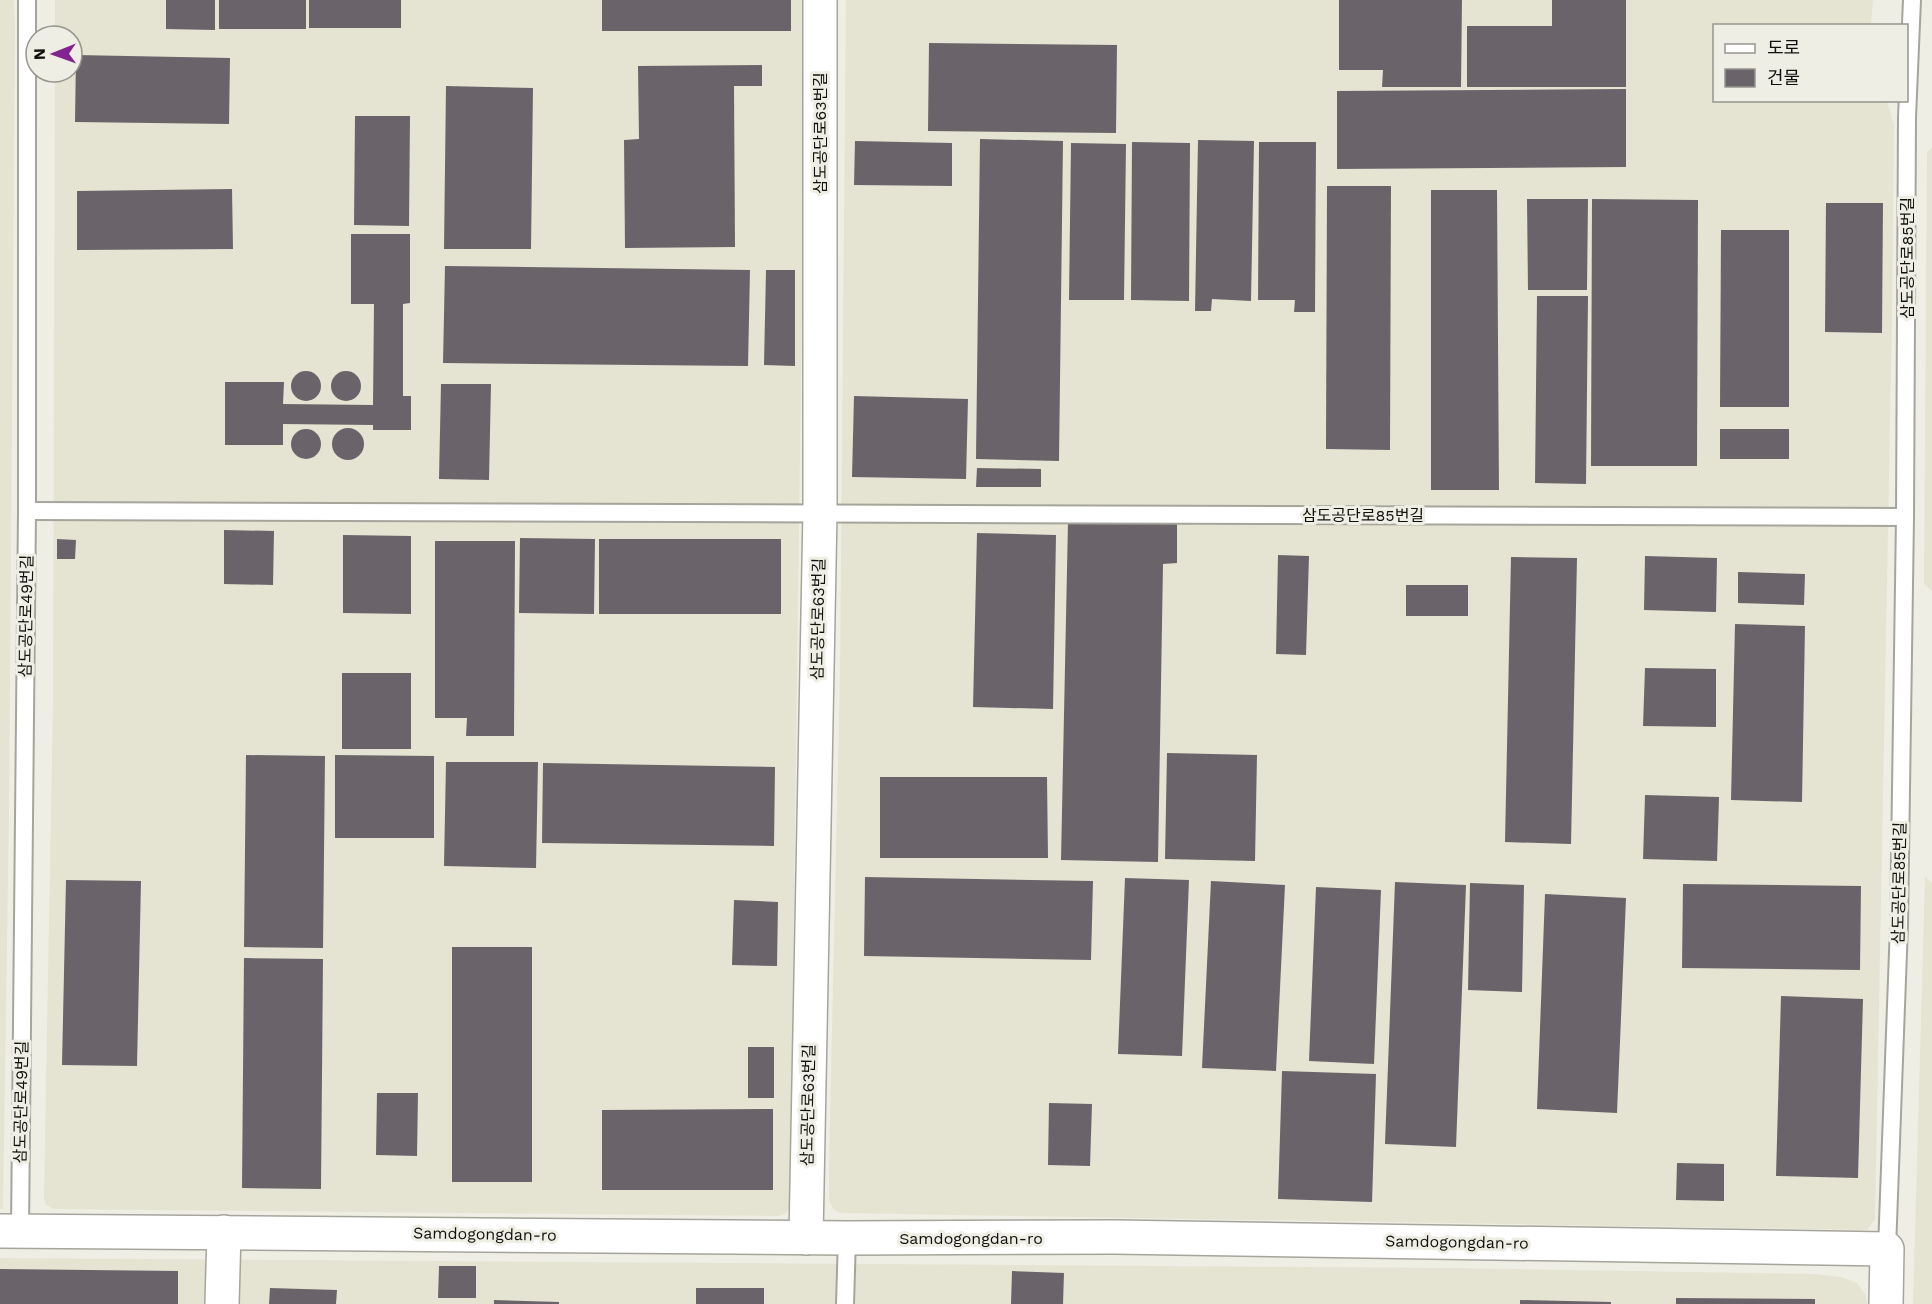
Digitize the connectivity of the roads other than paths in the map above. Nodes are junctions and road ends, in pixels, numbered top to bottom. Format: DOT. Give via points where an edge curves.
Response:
graph roads {
  1 [pos="27,0"];
  2 [pos="820,0"];
  3 [pos="1912,0"];
  4 [pos="1908,94"];
  5 [pos="1908,102"];
  6 [pos="27,511"];
  7 [pos="820,513"];
  8 [pos="1905,517"];
  9 [pos="10,1231"];
  10 [pos="224,1232"];
  11 [pos="806,1238"];
  12 [pos="847,1238"];
  13 [pos="1887,1248"];
  14 [pos="222,1304"];
  15 [pos="845,1304"];
  16 [pos="1886,1304"];
  1 -- 6 [label="lane, 삼도공단로49번길"];
  2 -- 7 [label="street, 삼도공단로63번길"];
  3 -- 4 [label="lane, 삼도공단로85번길"];
  5 -- 8 [label="lane, 삼도공단로85번길"];
  6 -- 7 [label="lane, 삼도공단로85번길"];
  6 -- 9 [label="lane, 삼도공단로49번길"];
  7 -- 8 [label="lane, 삼도공단로85번길"];
  7 -- 11 [label="street, 삼도공단로63번길"];
  8 -- 13 [label="lane, 삼도공단로85번길" via="1899,926"];
  9 -- 10 [label="street, Samdogongdan-ro"];
  10 -- 11 [label="street, Samdogongdan-ro"];
  10 -- 14 [label="street"];
  11 -- 12 [label="street, Samdogongdan-ro"];
  12 -- 13 [label="street, Samdogongdan-ro"];
  12 -- 15 [label="lane"];
  13 -- 16 [label="street"];
}
